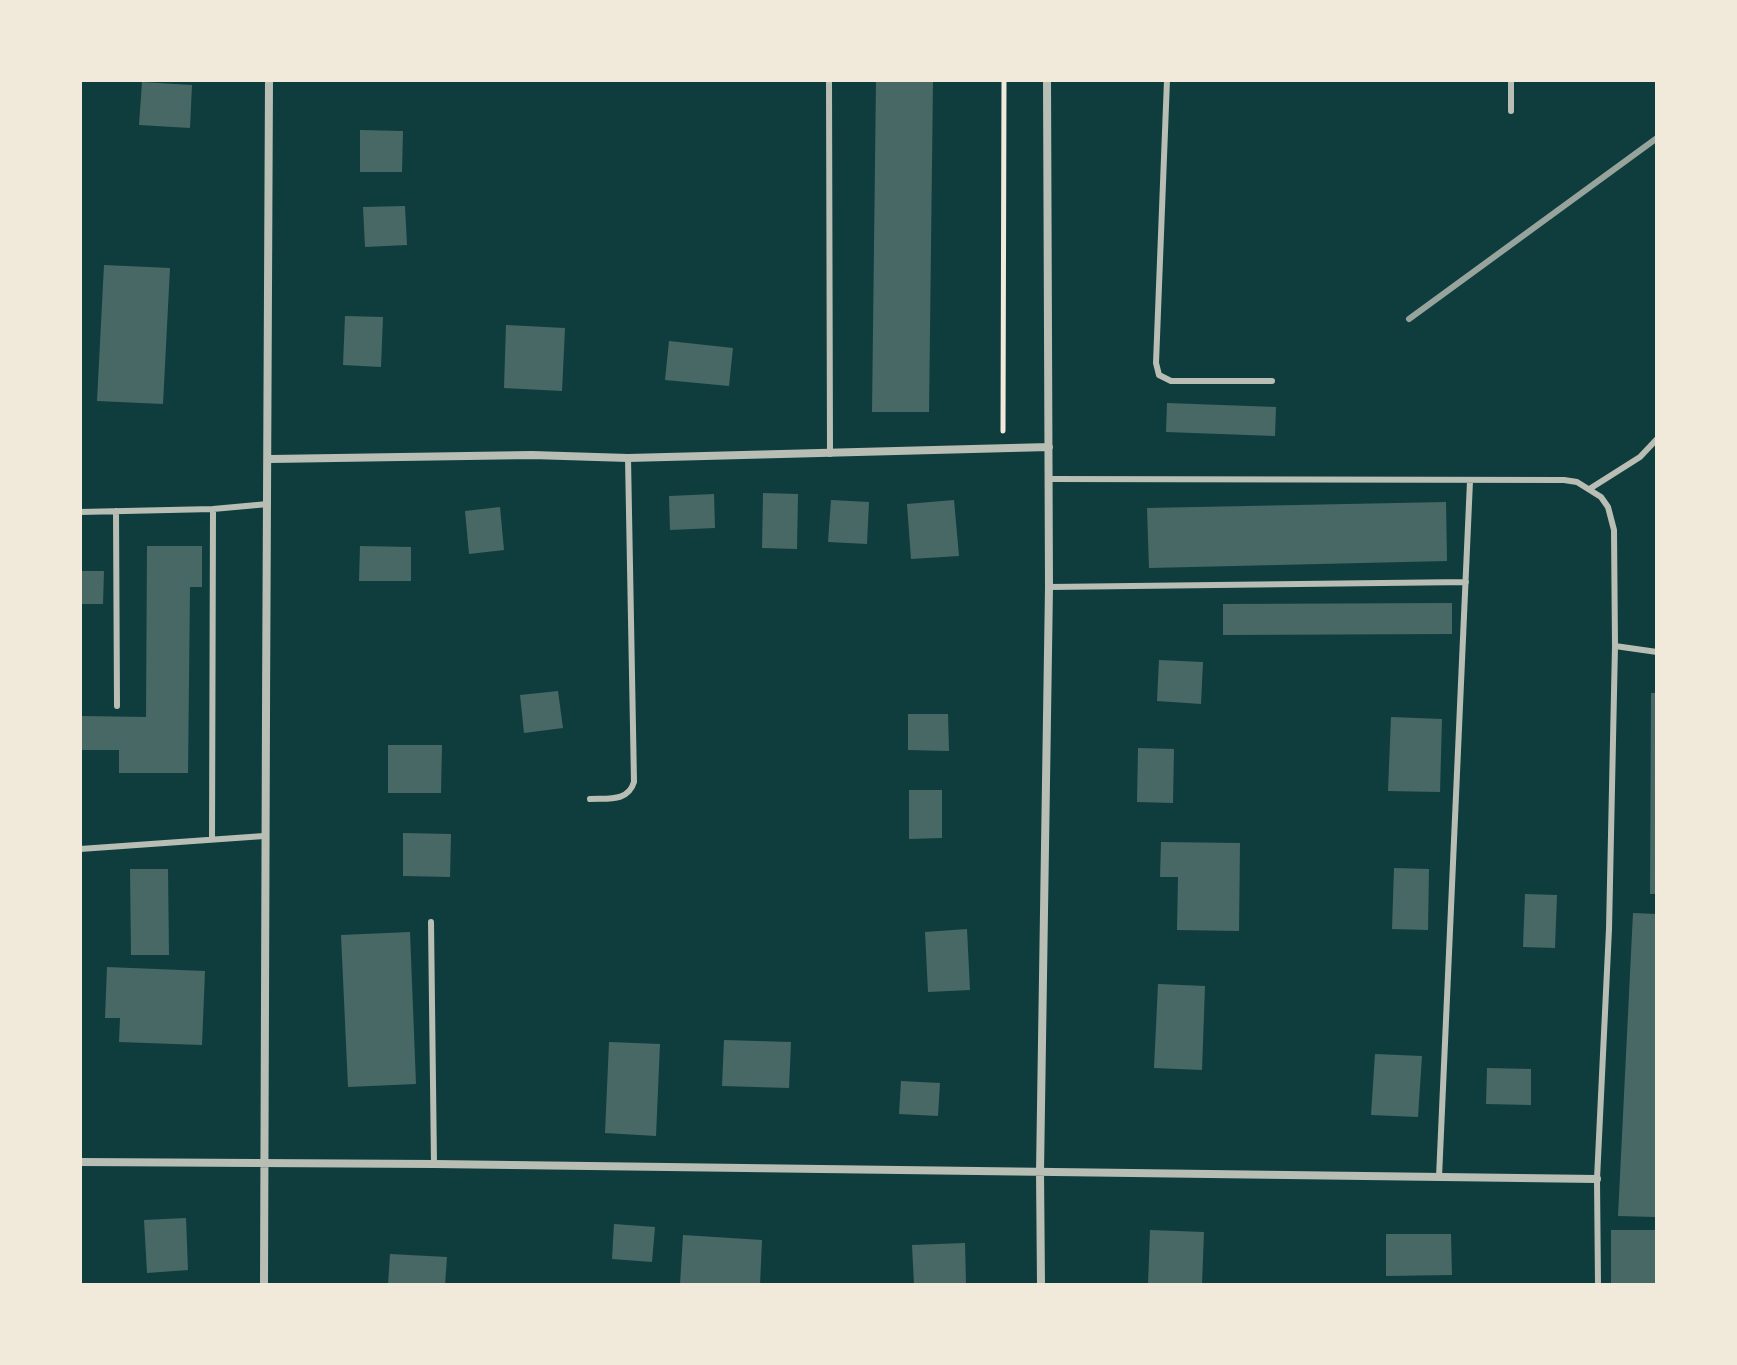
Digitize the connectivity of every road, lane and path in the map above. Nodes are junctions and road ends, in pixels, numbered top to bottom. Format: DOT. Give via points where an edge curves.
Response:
graph roads {
  1 [pos="269,80"];
  2 [pos="829,80"];
  3 [pos="1004,80"];
  4 [pos="1047,80"];
  5 [pos="1167,80"];
  6 [pos="1511,80"];
  7 [pos="1511,111"];
  8 [pos="1272,381"];
  9 [pos="1657,439"];
  10 [pos="1049,447"];
  11 [pos="1003,448"];
  12 [pos="830,454"];
  13 [pos="628,458"];
  14 [pos="270,459"];
  15 [pos="1049,479"];
  16 [pos="1470,481"];
  17 [pos="1591,488"];
  18 [pos="268,504"];
  19 [pos="213,509"];
  20 [pos="116,511"];
  21 [pos="80,512"];
  22 [pos="1466,582"];
  23 [pos="1049,587"];
  24 [pos="1615,646"];
  25 [pos="1657,652"];
  26 [pos="117,706"];
  27 [pos="590,799"];
  28 [pos="264,836"];
  29 [pos="212,839"];
  30 [pos="80,849"];
  31 [pos="431,922"];
  32 [pos="80,1162"];
  33 [pos="263,1163"];
  34 [pos="434,1164"];
  35 [pos="1040,1171"];
  36 [pos="1439,1177"];
  37 [pos="1597,1179"];
  38 [pos="264,1285"];
  39 [pos="1041,1285"];
  40 [pos="1598,1285"];
  1 -- 14 [label="street"];
  2 -- 12 [label="lane"];
  3 -- 11 [label="path"];
  4 -- 10 [label="street"];
  5 -- 8 [label="lane" via="1159,375 1171,381"];
  6 -- 7 [label="lane"];
  9 -- 17 [label="lane" via="1640,457"];
  10 -- 11 [label="street"];
  10 -- 15 [label="street"];
  11 -- 12 [label="street"];
  12 -- 13 [label="street"];
  13 -- 14 [label="street"];
  13 -- 27 [label="lane" via="634,782 624,797"];
  14 -- 18 [label="street"];
  15 -- 16 [label="lane"];
  15 -- 23 [label="street"];
  16 -- 17 [label="lane" via="1564,480"];
  16 -- 22 [label="lane"];
  17 -- 24 [label="lane" via="1608,507 1614,530"];
  18 -- 19 [label="lane"];
  18 -- 28 [label="street"];
  19 -- 20 [label="lane"];
  19 -- 29 [label="lane"];
  20 -- 21 [label="lane"];
  20 -- 26 [label="lane"];
  22 -- 23 [label="lane"];
  22 -- 36 [label="lane"];
  23 -- 35 [label="street"];
  24 -- 25 [label="lane"];
  24 -- 37 [label="lane"];
  28 -- 29 [label="lane"];
  28 -- 33 [label="street"];
  29 -- 30 [label="lane"];
  31 -- 34 [label="lane"];
  32 -- 33 [label="street"];
  33 -- 34 [label="street"];
  33 -- 38 [label="street"];
  34 -- 35 [label="street"];
  35 -- 36 [label="street"];
  35 -- 39 [label="street"];
  36 -- 37 [label="street"];
  37 -- 40 [label="lane"];
}
